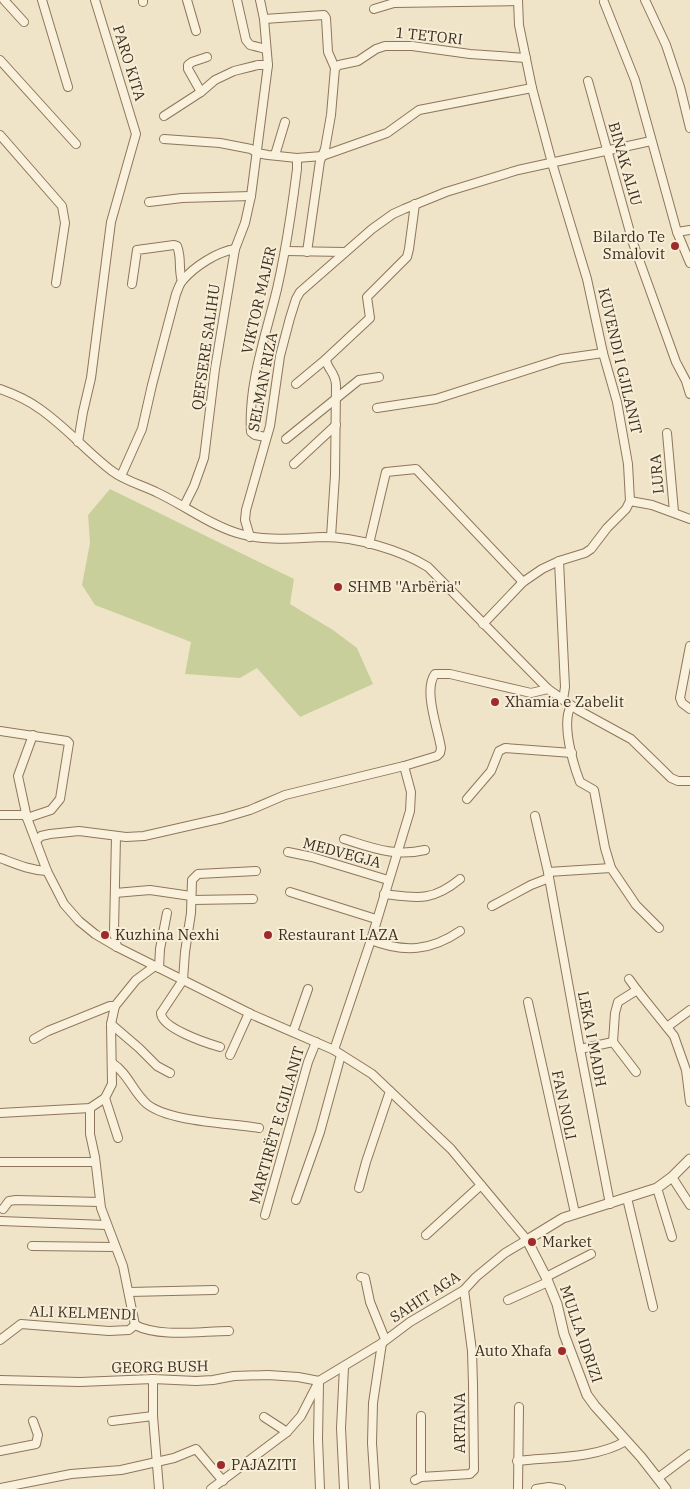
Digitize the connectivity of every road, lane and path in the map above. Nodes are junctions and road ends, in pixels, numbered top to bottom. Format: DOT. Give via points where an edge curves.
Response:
graph roads {
  1 [pos="4,0"];
  2 [pos="42,0"];
  3 [pos="95,0"];
  4 [pos="187,0"];
  5 [pos="237,0"];
  6 [pos="260,0"];
  7 [pos="476,0"];
  8 [pos="645,0"];
  9 [pos="518,1"];
  10 [pos="604,2"];
  11 [pos="374,9"];
  12 [pos="264,19"];
  13 [pos="24,22"];
  14 [pos="196,31"];
  15 [pos="266,49"];
  16 [pos="207,57"];
  17 [pos="526,58"];
  18 [pos="0,60"];
  19 [pos="268,65"];
  20 [pos="334,68"];
  21 [pos="588,81"];
  22 [pos="68,87"];
  23 [pos="532,88"];
  24 [pos="201,92"];
  25 [pos="164,116"];
  26 [pos="285,122"];
  27 [pos="690,128"];
  28 [pos="0,135"];
  29 [pos="164,139"];
  30 [pos="651,141"];
  31 [pos="76,144"];
  32 [pos="607,150"];
  33 [pos="258,153"];
  34 [pos="274,155"];
  35 [pos="322,156"];
  36 [pos="297,158"];
  37 [pos="552,163"];
  38 [pos="251,196"];
  39 [pos="149,202"];
  40 [pos="415,204"];
  41 [pos="690,230"];
  42 [pos="677,232"];
  43 [pos="235,249"];
  44 [pos="286,251"];
  45 [pos="307,252"];
  46 [pos="345,252"];
  47 [pos="690,263"];
  48 [pos="182,281"];
  49 [pos="56,283"];
  50 [pos="132,284"];
  51 [pos="603,353"];
  52 [pos="326,359"];
  53 [pos="379,377"];
  54 [pos="296,384"];
  55 [pos="0,389"];
  56 [pos="690,394"];
  57 [pos="336,399"];
  58 [pos="377,408"];
  59 [pos="336,425"];
  60 [pos="667,433"];
  61 [pos="266,437"];
  62 [pos="286,439"];
  63 [pos="78,442"];
  64 [pos="294,464"];
  65 [pos="121,476"];
  66 [pos="630,501"];
  67 [pos="184,506"];
  68 [pos="674,512"];
  69 [pos="690,519"];
  70 [pos="250,537"];
  71 [pos="331,537"];
  72 [pos="370,544"];
  73 [pos="559,561"];
  74 [pos="522,582"];
  75 [pos="484,624"];
  76 [pos="690,646"];
  77 [pos="548,689"];
  78 [pos="563,700"];
  79 [pos="571,706"];
  80 [pos="690,709"];
  81 [pos="0,731"];
  82 [pos="33,735"];
  83 [pos="572,753"];
  84 [pos="404,766"];
  85 [pos="690,781"];
  86 [pos="467,799"];
  87 [pos="0,815"];
  88 [pos="26,816"];
  89 [pos="535,816"];
  90 [pos="116,836"];
  91 [pos="344,839"];
  92 [pos="36,841"];
  93 [pos="425,850"];
  94 [pos="288,852"];
  95 [pos="396,853"];
  96 [pos="0,858"];
  97 [pos="611,868"];
  98 [pos="46,871"];
  99 [pos="256,871"];
  100 [pos="548,875"];
  101 [pos="388,880"];
  102 [pos="460,880"];
  103 [pos="290,892"];
  104 [pos="115,893"];
  105 [pos="384,894"];
  106 [pos="192,898"];
  107 [pos="253,899"];
  108 [pos="492,906"];
  109 [pos="167,913"];
  110 [pos="376,919"];
  111 [pos="659,928"];
  112 [pos="460,930"];
  113 [pos="371,940"];
  114 [pos="117,948"];
  115 [pos="157,967"];
  116 [pos="629,979"];
  117 [pos="184,980"];
  118 [pos="308,989"];
  119 [pos="638,990"];
  120 [pos="528,1002"];
  121 [pos="115,1006"];
  122 [pos="690,1010"];
  123 [pos="249,1013"];
  124 [pos="111,1024"];
  125 [pos="667,1027"];
  126 [pos="293,1032"];
  127 [pos="34,1039"];
  128 [pos="316,1042"];
  129 [pos="614,1042"];
  130 [pos="220,1047"];
  131 [pos="580,1049"];
  132 [pos="338,1052"];
  133 [pos="230,1055"];
  134 [pos="112,1062"];
  135 [pos="636,1072"];
  136 [pos="170,1073"];
  137 [pos="390,1091"];
  138 [pos="105,1098"];
  139 [pos="690,1102"];
  140 [pos="90,1108"];
  141 [pos="0,1113"];
  142 [pos="259,1128"];
  143 [pos="118,1138"];
  144 [pos="690,1159"];
  145 [pos="0,1162"];
  146 [pos="95,1162"];
  147 [pos="672,1177"];
  148 [pos="481,1185"];
  149 [pos="359,1188"];
  150 [pos="657,1188"];
  151 [pos="628,1198"];
  152 [pos="296,1200"];
  153 [pos="100,1202"];
  154 [pos="610,1204"];
  155 [pos="690,1205"];
  156 [pos="3,1208"];
  157 [pos="575,1214"];
  158 [pos="266,1215"];
  159 [pos="0,1222"];
  160 [pos="106,1225"];
  161 [pos="426,1235"];
  162 [pos="672,1237"];
  163 [pos="527,1240"];
  164 [pos="32,1246"];
  165 [pos="114,1247"];
  166 [pos="591,1254"];
  167 [pos="361,1277"];
  168 [pos="547,1280"];
  169 [pos="214,1290"];
  170 [pos="464,1290"];
  171 [pos="129,1292"];
  172 [pos="508,1300"];
  173 [pos="653,1307"];
  174 [pos="135,1325"];
  175 [pos="229,1331"];
  176 [pos="0,1340"];
  177 [pos="384,1341"];
  178 [pos="344,1367"];
  179 [pos="153,1379"];
  180 [pos="0,1380"];
  181 [pos="320,1381"];
  182 [pos="519,1407"];
  183 [pos="152,1416"];
  184 [pos="264,1416"];
  185 [pos="421,1416"];
  186 [pos="33,1421"];
  187 [pos="112,1421"];
  188 [pos="288,1432"];
  189 [pos="626,1442"];
  190 [pos="0,1451"];
  191 [pos="690,1454"];
  192 [pos="517,1461"];
  193 [pos="156,1463"];
  194 [pos="658,1478"];
  195 [pos="223,1481"];
  196 [pos="0,1488"];
  197 [pos="159,1489"];
  198 [pos="211,1489"];
  199 [pos="320,1489"];
  200 [pos="344,1489"];
  201 [pos="375,1489"];
  202 [pos="517,1489"];
  203 [pos="524,1489"];
  204 [pos="536,1489"];
  205 [pos="561,1489"];
  206 [pos="666,1489"];
  1 -- 13 [label="street"];
  2 -- 22 [label="street"];
  3 -- 63 [label="street, PARO KITA" via="136,134 111,222 91,378"];
  4 -- 14 [label="street"];
  5 -- 15 [label="street" via="246,40 250,45"];
  6 -- 12 [label="street"];
  7 -- 9 [label="street"];
  7 -- 11 [label="street" via="394,3"];
  8 -- 27 [label="street" via="666,45"];
  9 -- 17 [label="street, KUVENDI I GJILANIT"];
  10 -- 30 [label="street" via="633,73"];
  12 -- 15 [label="street"];
  12 -- 20 [label="street" via="324,15 328,52"];
  15 -- 19 [label="street"];
  16 -- 24 [label="street" via="188,65"];
  17 -- 20 [label="street, 1 TETORI" via="385,46 358,61"];
  17 -- 23 [label="street, KUVENDI I GJILANIT"];
  18 -- 31 [label="street"];
  19 -- 24 [label="street" via="234,71 215,80"];
  19 -- 33 [label="street"];
  20 -- 35 [label="street" via="331,115"];
  21 -- 32 [label="street, BINAK ALIU"];
  23 -- 35 [label="street" via="419,110 387,133"];
  23 -- 37 [label="street, KUVENDI I GJILANIT"];
  24 -- 25 [label="street"];
  26 -- 34 [label="street"];
  28 -- 49 [label="street" via="62,206 65,223"];
  29 -- 33 [label="street" via="220,143"];
  30 -- 32 [label="street, SELMAN RIZA"];
  30 -- 42 [label="street"];
  32 -- 37 [label="street, SELMAN RIZA"];
  32 -- 56 [label="street, BINAK ALIU" via="633,242"];
  33 -- 34 [label="street"];
  33 -- 38 [label="street"];
  34 -- 36 [label="street"];
  35 -- 36 [label="street"];
  35 -- 45 [label="street"];
  36 -- 44 [label="street, VIKTOR MAJER"];
  37 -- 40 [label="street, SELMAN RIZA" via="518,170"];
  37 -- 51 [label="street, KUVENDI I GJILANIT" via="587,279"];
  38 -- 39 [label="street"];
  38 -- 43 [label="street"];
  40 -- 46 [label="street, SELMAN RIZA" via="393,214"];
  40 -- 52 [label="street" via="407,257 367,297 370,318"];
  41 -- 42 [label="street"];
  42 -- 47 [label="street"];
  43 -- 48 [label="street, QEFSERE SALIHU" via="211,259"];
  43 -- 67 [label="street, QEFSERE SALIHU" via="204,458"];
  44 -- 45 [label="street"];
  44 -- 61 [label="street, VIKTOR MAJER" via="253,397 251,432"];
  45 -- 46 [label="street"];
  46 -- 61 [label="street, SELMAN RIZA" via="296,299 280,356"];
  48 -- 50 [label="street" via="179,250 174,246 137,250"];
  48 -- 65 [label="street" via="142,429"];
  51 -- 58 [label="street" via="561,359 436,399"];
  51 -- 66 [label="street, KUVENDI I GJILANIT" via="625,440"];
  52 -- 54 [label="street"];
  52 -- 57 [label="street" via="336,378"];
  53 -- 57 [label="street" via="360,380"];
  55 -- 63 [label="street" via="42,410"];
  57 -- 59 [label="street"];
  57 -- 62 [label="street"];
  59 -- 64 [label="street"];
  59 -- 71 [label="street"];
  60 -- 68 [label="street, LURA"];
  61 -- 70 [label="street, SELMAN RIZA" via="246,510"];
  63 -- 65 [label="street"];
  65 -- 67 [label="street"];
  66 -- 68 [label="street, LURA"];
  66 -- 73 [label="street" via="591,549"];
  67 -- 70 [label="street" via="221,528"];
  68 -- 69 [label="street, LURA"];
  70 -- 71 [label="street"];
  71 -- 72 [label="street"];
  72 -- 74 [label="street" via="386,472 416,469"];
  72 -- 75 [label="street" via="405,555 428,567"];
  73 -- 74 [label="street"];
  73 -- 78 [label="street"];
  74 -- 75 [label="street"];
  75 -- 77 [label="street"];
  76 -- 80 [label="street" via="680,698"];
  77 -- 78 [label="street"];
  77 -- 84 [label="street" via="531,693 450,674 435,674 430,690 440,753"];
  78 -- 79 [label="street"];
  79 -- 83 [label="street" via="567,720"];
  79 -- 85 [label="street" via="631,739 671,778"];
  81 -- 82 [label="street"];
  82 -- 88 [label="street, MARTIRËT E GJILANIT" via="18,772"];
  82 -- 88 [label="street" via="67,741 70,746 60,799 51,810"];
  83 -- 86 [label="street" via="505,748 499,751 491,771"];
  83 -- 97 [label="street" via="580,782 594,790 604,848"];
  84 -- 90 [label="street" via="285,795 222,818 144,836"];
  84 -- 95 [label="street, MEDVEGJA" via="411,792 410,811"];
  87 -- 88 [label="street"];
  88 -- 92 [label="street, MARTIRËT E GJILANIT"];
  89 -- 100 [label="street, LEKA I MADH"];
  90 -- 92 [label="street" via="62,832 41,836"];
  90 -- 104 [label="street"];
  91 -- 95 [label="street, MEDVEGJA"];
  92 -- 98 [label="street, MARTIRËT E GJILANIT"];
  93 -- 95 [label="street, MEDVEGJA"];
  94 -- 101 [label="street, MEDVEGJA"];
  95 -- 101 [label="street, MEDVEGJA"];
  96 -- 98 [label="street" via="22,867"];
  97 -- 100 [label="street"];
  97 -- 111 [label="street" via="636,905"];
  98 -- 114 [label="street, MARTIRËT E GJILANIT" via="64,904 79,921"];
  99 -- 106 [label="street" via="198,874 192,880"];
  100 -- 108 [label="street"];
  100 -- 131 [label="street, LEKA I MADH"];
  101 -- 105 [label="street, MEDVEGJA"];
  102 -- 105 [label="street, MEDVEGJA" via="432,896 417,898"];
  103 -- 110 [label="street"];
  104 -- 106 [label="street" via="150,890"];
  104 -- 114 [label="street"];
  105 -- 110 [label="street, MEDVEGJA"];
  106 -- 107 [label="street"];
  106 -- 117 [label="street"];
  109 -- 115 [label="street"];
  110 -- 113 [label="street, MEDVEGJA"];
  112 -- 113 [label="street" via="436,944 419,948 401,948"];
  113 -- 132 [label="street, MEDVEGJA"];
  114 -- 115 [label="street, MARTIRËT E GJILANIT"];
  115 -- 117 [label="street, MARTIRËT E GJILANIT"];
  115 -- 121 [label="street" via="136,980"];
  116 -- 119 [label="street"];
  117 -- 123 [label="street, MARTIRËT E GJILANIT"];
  117 -- 130 [label="street" via="161,1012 163,1020 195,1038"];
  118 -- 126 [label="street"];
  119 -- 125 [label="street"];
  119 -- 129 [label="street" via="618,1002"];
  120 -- 157 [label="street, FAN NOLI"];
  121 -- 124 [label="street"];
  121 -- 127 [label="street"];
  122 -- 125 [label="street"];
  123 -- 126 [label="street, MARTIRËT E GJILANIT"];
  123 -- 133 [label="street"];
  124 -- 134 [label="street"];
  124 -- 136 [label="street" via="157,1066"];
  125 -- 139 [label="street" via="674,1036 686,1070"];
  126 -- 128 [label="street, MARTIRËT E GJILANIT"];
  128 -- 132 [label="street, MARTIRËT E GJILANIT"];
  128 -- 158 [label="street, MARTIRËT E GJILANIT"];
  129 -- 131 [label="street"];
  129 -- 135 [label="street"];
  131 -- 154 [label="street, LEKA I MADH"];
  132 -- 137 [label="street, MARTIRËT E GJILANIT" via="372,1074"];
  132 -- 152 [label="street, MEDVEGJA" via="320,1132"];
  134 -- 138 [label="street" via="112,1084"];
  134 -- 142 [label="street" via="147,1104 157,1110"];
  137 -- 148 [label="street, MARTIRËT E GJILANIT" via="451,1149"];
  137 -- 149 [label="street"];
  138 -- 140 [label="street"];
  138 -- 143 [label="street"];
  140 -- 141 [label="street"];
  140 -- 146 [label="street"];
  144 -- 147 [label="street"];
  145 -- 146 [label="street"];
  146 -- 153 [label="street"];
  147 -- 150 [label="street"];
  147 -- 155 [label="street"];
  148 -- 161 [label="street"];
  148 -- 163 [label="street, MARTIRËT E GJILANIT"];
  150 -- 151 [label="street"];
  150 -- 162 [label="street"];
  151 -- 154 [label="street"];
  151 -- 173 [label="street"];
  153 -- 156 [label="street" via="16,1200 9,1201"];
  153 -- 160 [label="street"];
  154 -- 157 [label="street"];
  157 -- 163 [label="street"];
  159 -- 160 [label="street"];
  160 -- 165 [label="street"];
  163 -- 168 [label="street, MULLA IDRIZI"];
  163 -- 170 [label="street, SAHIT AGA" via="505,1253"];
  164 -- 165 [label="street"];
  165 -- 171 [label="street" via="123,1266"];
  166 -- 168 [label="street, MULLA IDRIZI"];
  167 -- 177 [label="street, SAHIT AGA" via="367,1282 370,1302"];
  168 -- 172 [label="street, MULLA IDRIZI"];
  168 -- 189 [label="street, MULLA IDRIZI" via="587,1395"];
  169 -- 171 [label="street"];
  170 -- 177 [label="street, SAHIT AGA"];
  170 -- 185 [label="street, ARTANA" via="472,1360 474,1470 470,1474 418,1479"];
  171 -- 174 [label="street"];
  174 -- 175 [label="street, ALI KELMENDI" via="161,1332"];
  174 -- 176 [label="street, ALI KELMENDI" via="129,1330 108,1331 21,1324"];
  177 -- 178 [label="street, SAHIT AGA"];
  177 -- 201 [label="street, SAHIT AGA" via="373,1403"];
  178 -- 181 [label="street, SAHIT AGA"];
  178 -- 200 [label="street" via="341,1428"];
  179 -- 180 [label="street, GEORG BUSH" via="101,1382"];
  179 -- 181 [label="street, GEORG BUSH" via="196,1381 268,1375"];
  179 -- 183 [label="street"];
  181 -- 188 [label="street" via="301,1416"];
  181 -- 199 [label="street"];
  182 -- 192 [label="street"];
  183 -- 187 [label="street"];
  183 -- 193 [label="street"];
  184 -- 188 [label="street"];
  186 -- 190 [label="street" via="38,1435 36,1444"];
  188 -- 195 [label="street"];
  189 -- 192 [label="street" via="594,1452"];
  189 -- 194 [label="street, MULLA IDRIZI"];
  191 -- 194 [label="street"];
  192 -- 202 [label="street"];
  193 -- 195 [label="street" via="196,1448"];
  193 -- 196 [label="street" via="71,1474"];
  193 -- 197 [label="street"];
  194 -- 206 [label="street, MULLA IDRIZI"];
  195 -- 198 [label="street"];
  202 -- 203 [label="street"];
  204 -- 205 [label="street"];
}
